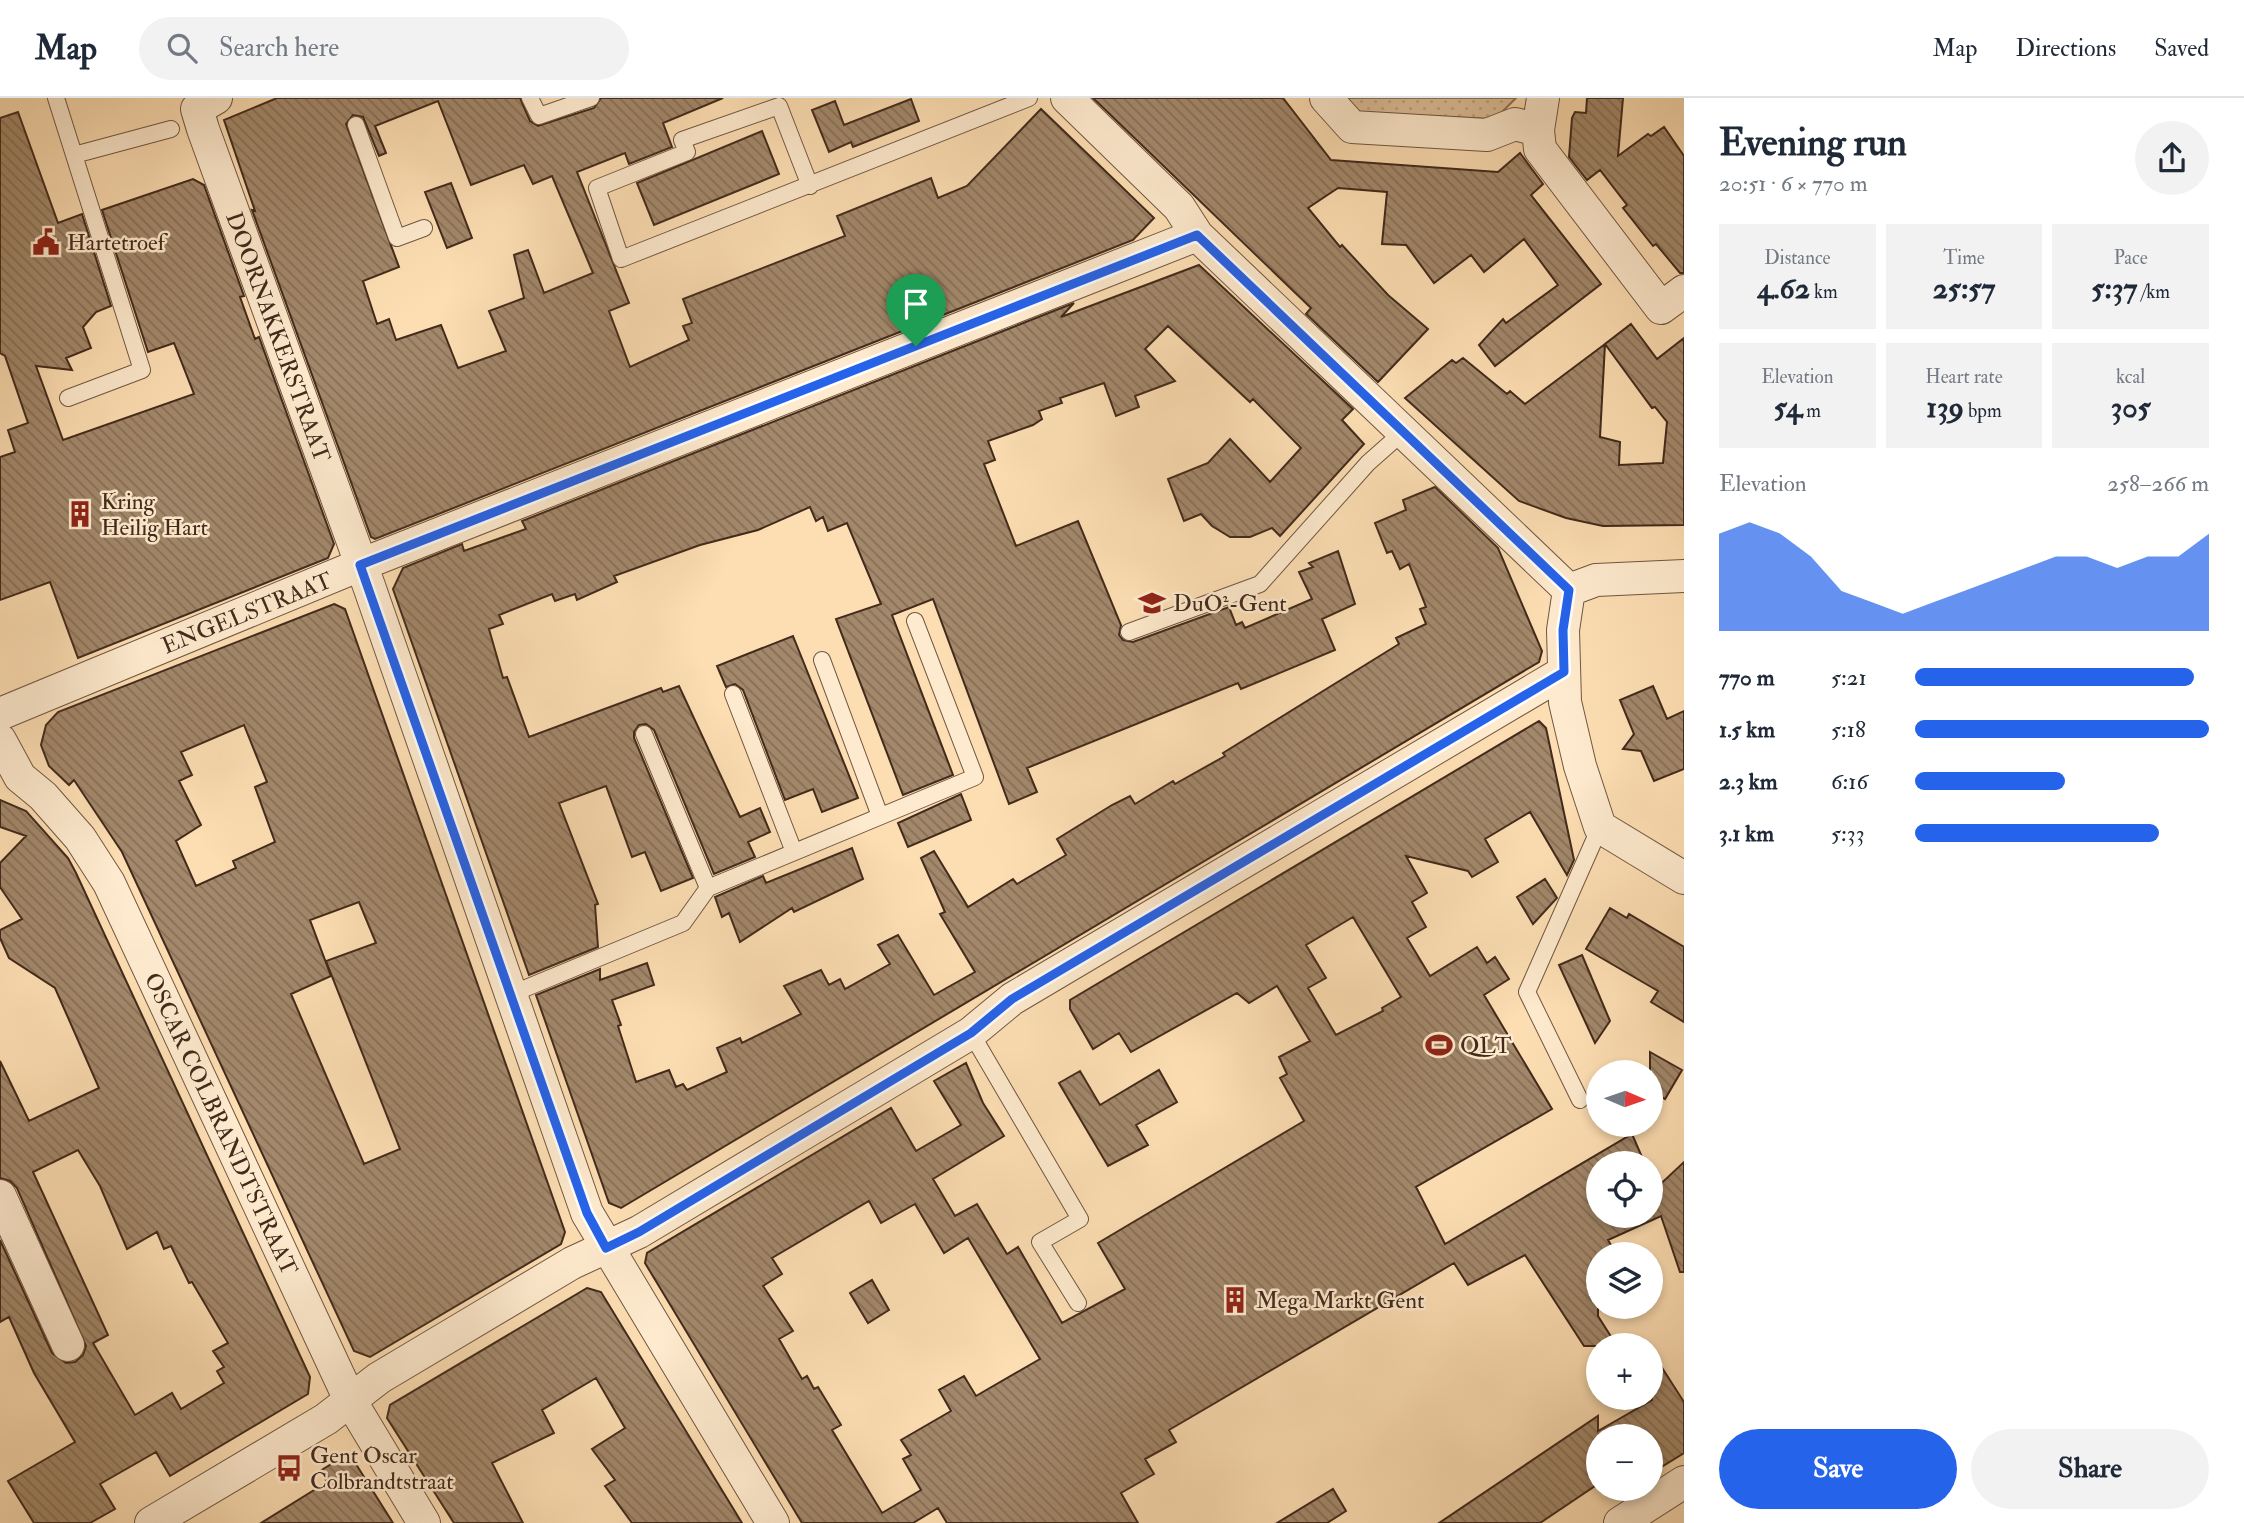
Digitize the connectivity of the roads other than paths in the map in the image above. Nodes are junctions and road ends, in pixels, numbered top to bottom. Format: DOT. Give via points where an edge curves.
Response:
graph roads {
  1 [pos="55,98"];
  2 [pos="530,98"];
  3 [pos="591,98"];
  4 [pos="1029,98"];
  5 [pos="1068,98"];
  6 [pos="1326,98"];
  7 [pos="1544,98"];
  8 [pos="206,103"];
  9 [pos="356,125"];
  10 [pos="171,129"];
  11 [pos="1538,130"];
  12 [pos="74,155"];
  13 [pos="810,186"];
  14 [pos="424,228"];
  15 [pos="1197,235"];
  16 [pos="1684,291"];
  17 [pos="68,398"];
  18 [pos="1403,432"];
  19 [pos="360,565"];
  20 [pos="1684,576"];
  21 [pos="1569,590"];
  22 [pos="915,621"];
  23 [pos="1129,632"];
  24 [pos="822,660"];
  25 [pos="1564,672"];
  26 [pos="733,694"];
  27 [pos="0,714"];
  28 [pos="644,734"];
  29 [pos="0,740"];
  30 [pos="880,816"];
  31 [pos="1600,827"];
  32 [pos="794,852"];
  33 [pos="1684,878"];
  34 [pos="708,888"];
  35 [pos="509,995"];
  36 [pos="971,1033"];
  37 [pos="1580,1100"];
  38 [pos="0,1196"];
  39 [pos="606,1248"];
  40 [pos="1078,1303"];
  41 [pos="68,1345"];
  42 [pos="349,1401"];
  43 [pos="1684,1482"];
  44 [pos="151,1523"];
  45 [pos="424,1523"];
  46 [pos="773,1523"];
  47 [pos="1620,1523"];
  1 -- 12 [label="lane"];
  2 -- 3 [label="lane" via="539,116"];
  4 -- 13 [label="lane"];
  5 -- 15 [label="street" via="1179,207"];
  6 -- 11 [label="street" via="1352,127 1487,135 1515,124"];
  7 -- 11 [label="street"];
  8 -- 19 [label="street, DOORNAKKERSTRAAT"];
  9 -- 14 [label="lane" via="397,238"];
  10 -- 12 [label="lane"];
  11 -- 16 [label="street" via="1540,149 1661,308"];
  12 -- 17 [label="lane" via="142,370"];
  13 -- 13 [label="lane" via="621,260 597,188 687,152 682,140 779,106"];
  15 -- 18 [label="street"];
  15 -- 19 [label="street, ENGELSTRAAT"];
  18 -- 21 [label="street"];
  18 -- 23 [label="lane" via="1368,463 1260,584"];
  19 -- 27 [label="street, ENGELSTRAAT"];
  19 -- 35 [label="street, DOORNAKKERSTRAAT"];
  20 -- 21 [label="street" via="1597,580"];
  21 -- 25 [label="street" via="1563,630"];
  22 -- 30 [label="lane" via="975,777"];
  24 -- 30 [label="lane"];
  25 -- 31 [label="street" via="1571,728"];
  25 -- 36 [label="street" via="1012,999"];
  26 -- 32 [label="lane"];
  28 -- 34 [label="lane"];
  29 -- 42 [label="street, OSCAR COLBRANDTSTRAAT" via="20,777 80,838 109,883"];
  30 -- 32 [label="lane"];
  31 -- 33 [label="street"];
  31 -- 37 [label="lane" via="1527,992"];
  32 -- 34 [label="lane"];
  34 -- 35 [label="lane" via="683,923"];
  35 -- 39 [label="street, DOORNAKKERSTRAAT" via="587,1213"];
  36 -- 39 [label="street"];
  36 -- 40 [label="lane" via="1080,1219 1040,1242"];
  38 -- 41 [label="street"];
  39 -- 42 [label="street" via="572,1263 379,1378"];
  39 -- 46 [label="street, DOORNAKKERSTRAAT"];
  42 -- 44 [label="street"];
  42 -- 45 [label="street, OSCAR COLBRANDTSTRAAT"];
  43 -- 47 [label="street"];
}
